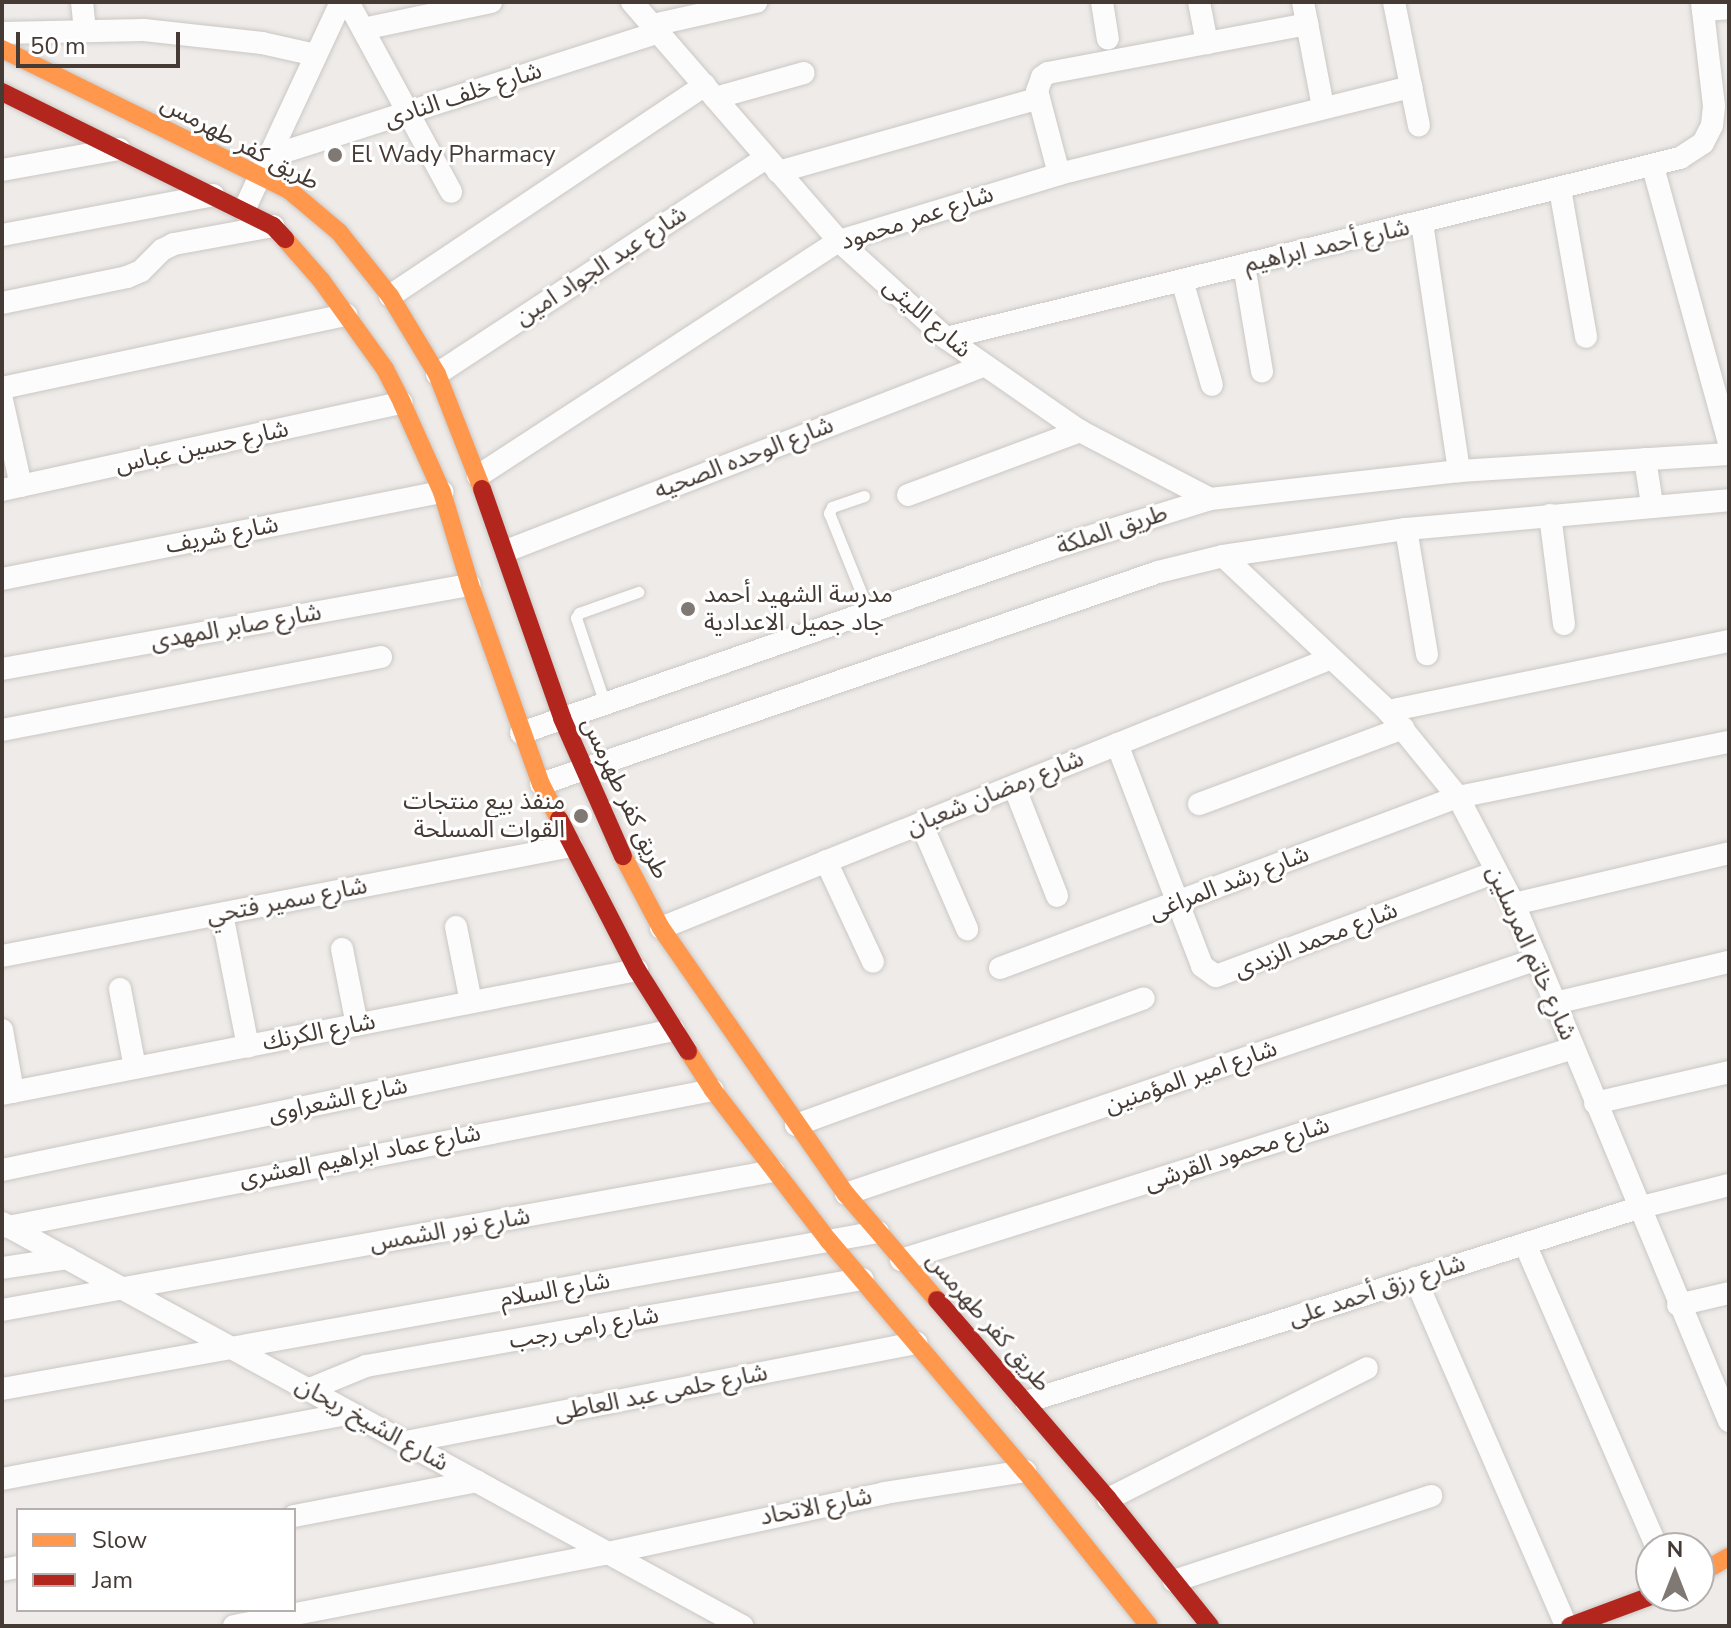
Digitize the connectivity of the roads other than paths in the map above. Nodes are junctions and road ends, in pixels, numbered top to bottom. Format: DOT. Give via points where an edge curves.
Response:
graph roads {
  1 [pos="82,2"];
  2 [pos="341,2"];
  3 [pos="348,2"];
  4 [pos="491,2"];
  5 [pos="632,2"];
  6 [pos="756,2"];
  7 [pos="1102,2"];
  8 [pos="1199,2"];
  9 [pos="1303,2"];
  10 [pos="1394,2"];
  11 [pos="1703,6"];
  12 [pos="1729,8"];
  13 [pos="1307,24"];
  14 [pos="85,29"];
  15 [pos="363,29"];
  16 [pos="656,29"];
  17 [pos="1108,39"];
  18 [pos="2,43"];
  19 [pos="1207,43"];
  20 [pos="316,55"];
  21 [pos="804,73"];
  22 [pos="1411,87"];
  23 [pos="2,92"];
  24 [pos="710,92"];
  25 [pos="1039,98"];
  26 [pos="1323,107"];
  27 [pos="408,113"];
  28 [pos="1419,126"];
  29 [pos="120,149"];
  30 [pos="772,165"];
  31 [pos="264,166"];
  32 [pos="1653,167"];
  33 [pos="2,170"];
  34 [pos="1059,174"];
  35 [pos="1560,189"];
  36 [pos="451,192"];
  37 [pos="215,195"];
  38 [pos="244,210"];
  39 [pos="1422,223"];
  40 [pos="273,226"];
  41 [pos="2,235"];
  42 [pos="839,241"];
  43 [pos="1244,265"];
  44 [pos="1182,280"];
  45 [pos="390,296"];
  46 [pos="2,303"];
  47 [pos="346,315"];
  48 [pos="1586,337"];
  49 [pos="946,338"];
  50 [pos="983,366"];
  51 [pos="1262,371"];
  52 [pos="437,374"];
  53 [pos="1212,385"];
  54 [pos="2,388"];
  55 [pos="2,400"];
  56 [pos="402,403"];
  57 [pos="1080,431"];
  58 [pos="1729,443"];
  59 [pos="1729,454"];
  60 [pos="1645,459"];
  61 [pos="1459,471"];
  62 [pos="478,476"];
  63 [pos="12,488"];
  64 [pos="442,492"];
  65 [pos="908,495"];
  66 [pos="864,496"];
  67 [pos="1210,499"];
  68 [pos="1729,500"];
  69 [pos="1652,504"];
  70 [pos="1550,515"];
  71 [pos="1406,529"];
  72 [pos="506,551"];
  73 [pos="1223,556"];
  74 [pos="2,579"];
  75 [pos="470,585"];
  76 [pos="638,592"];
  77 [pos="869,612"];
  78 [pos="1564,624"];
  79 [pos="1729,641"];
  80 [pos="1427,654"];
  81 [pos="381,657"];
  82 [pos="1329,659"];
  83 [pos="2,669"];
  84 [pos="605,704"];
  85 [pos="1388,711"];
  86 [pos="562,718"];
  87 [pos="1403,728"];
  88 [pos="2,730"];
  89 [pos="521,733"];
  90 [pos="1729,742"];
  91 [pos="1117,744"];
  92 [pos="582,768"];
  93 [pos="541,784"];
  94 [pos="1014,786"];
  95 [pos="1458,797"];
  96 [pos="1199,804"];
  97 [pos="921,823"];
  98 [pos="571,846"];
  99 [pos="1729,853"];
  100 [pos="826,861"];
  101 [pos="1496,872"];
  102 [pos="1057,896"];
  103 [pos="1178,902"];
  104 [pos="1514,904"];
  105 [pos="222,914"];
  106 [pos="456,927"];
  107 [pos="661,928"];
  108 [pos="967,929"];
  109 [pos="342,949"];
  110 [pos="2,956"];
  111 [pos="1537,959"];
  112 [pos="873,962"];
  113 [pos="1729,962"];
  114 [pos="1000,968"];
  115 [pos="637,970"];
  116 [pos="120,989"];
  117 [pos="1144,998"];
  118 [pos="471,1002"];
  119 [pos="1555,1003"];
  120 [pos="357,1025"];
  121 [pos="2,1030"];
  122 [pos="674,1030"];
  123 [pos="248,1046"];
  124 [pos="1573,1048"];
  125 [pos="135,1068"];
  126 [pos="1729,1072"];
  127 [pos="713,1090"];
  128 [pos="8,1093"];
  129 [pos="1595,1103"];
  130 [pos="796,1125"];
  131 [pos="2,1170"];
  132 [pos="774,1171"];
  133 [pos="1729,1185"];
  134 [pos="846,1194"];
  135 [pos="1638,1208"];
  136 [pos="5,1225"];
  137 [pos="878,1232"];
  138 [pos="829,1241"];
  139 [pos="1525,1244"];
  140 [pos="67,1258"];
  141 [pos="901,1260"];
  142 [pos="2,1268"];
  143 [pos="1415,1278"];
  144 [pos="862,1279"];
  145 [pos="126,1290"];
  146 [pos="1729,1293"];
  147 [pos="1678,1305"];
  148 [pos="2,1310"];
  149 [pos="916,1343"];
  150 [pos="233,1347"];
  151 [pos="1367,1368"];
  152 [pos="2,1389"];
  153 [pos="310,1389"];
  154 [pos="1026,1402"];
  155 [pos="1726,1408"];
  156 [pos="351,1413"];
  157 [pos="406,1442"];
  158 [pos="1025,1471"];
  159 [pos="2,1479"];
  160 [pos="477,1481"];
  161 [pos="1431,1496"];
  162 [pos="1108,1499"];
  163 [pos="296,1516"];
  164 [pos="1650,1532"];
  165 [pos="608,1553"];
  166 [pos="1174,1581"];
  167 [pos="1635,1602"];
  168 [pos="234,1626"];
  169 [pos="742,1626"];
  170 [pos="1149,1626"];
  171 [pos="1210,1626"];
  172 [pos="1568,1626"];
  1 -- 14 [label="street"];
  2 -- 20 [label="street"];
  3 -- 15 [label="street"];
  4 -- 15 [label="street"];
  5 -- 16 [label="street, شارع الليثى"];
  6 -- 16 [label="street, شارع خلف النادى"];
  7 -- 17 [label="street"];
  8 -- 19 [label="street"];
  9 -- 13 [label="street"];
  10 -- 22 [label="street"];
  11 -- 12 [label="street"];
  11 -- 32 [label="street, شارع أحمد ابراهيم" via="1712,125 1703,143"];
  13 -- 19 [label="street"];
  13 -- 26 [label="street"];
  14 -- 18 [label="street"];
  14 -- 20 [label="street" via="203,35"];
  15 -- 27 [label="street"];
  16 -- 24 [label="street, شارع الليثى"];
  16 -- 27 [label="street, شارع خلف النادى"];
  18 -- 31 [label="street, طريق كفر طهرمس"];
  19 -- 25 [label="street" via="1048,73 1038,84"];
  20 -- 31 [label="street"];
  21 -- 24 [label="street"];
  22 -- 26 [label="street, شارع عمر محمود"];
  22 -- 28 [label="street"];
  23 -- 29 [label="street"];
  24 -- 30 [label="street, شارع الليثى"];
  24 -- 45 [label="street"];
  25 -- 30 [label="street, شارع عبد الجواد امين"];
  25 -- 34 [label="street"];
  26 -- 34 [label="street, شارع عمر محمود"];
  27 -- 31 [label="street, شارع خلف النادى"];
  27 -- 36 [label="street"];
  29 -- 33 [label="street"];
  29 -- 37 [label="street"];
  30 -- 42 [label="street, شارع الليثى"];
  30 -- 52 [label="street, شارع عبد الجواد امين"];
  31 -- 38 [label="street"];
  31 -- 45 [label="street, طريق كفر طهرمس" via="339,232"];
  32 -- 35 [label="street, شارع أحمد ابراهيم"];
  32 -- 58 [label="street"];
  34 -- 42 [label="street, شارع عمر محمود"];
  35 -- 39 [label="street, شارع أحمد ابراهيم"];
  35 -- 48 [label="street"];
  37 -- 38 [label="street"];
  37 -- 41 [label="street"];
  38 -- 40 [label="street"];
  39 -- 43 [label="street, شارع أحمد ابراهيم"];
  39 -- 61 [label="street"];
  40 -- 46 [label="street" via="174,244 127,277"];
  40 -- 47 [label="street"];
  42 -- 49 [label="street, شارع الليثى"];
  42 -- 62 [label="street, شارع عمر محمود"];
  43 -- 44 [label="street, شارع أحمد ابراهيم"];
  43 -- 51 [label="street"];
  44 -- 49 [label="street, شارع أحمد ابراهيم"];
  44 -- 53 [label="street"];
  45 -- 52 [label="street, طريق كفر طهرمس"];
  47 -- 54 [label="street"];
  47 -- 56 [label="street"];
  49 -- 50 [label="street, شارع الليثى"];
  50 -- 57 [label="street, شارع الليثى"];
  50 -- 72 [label="street, شارع الوحده الصحيه"];
  52 -- 62 [label="street, طريق كفر طهرمس"];
  55 -- 63 [label="street"];
  56 -- 63 [label="street, شارع حسين عباس"];
  56 -- 64 [label="street"];
  57 -- 65 [label="street"];
  57 -- 67 [label="street, شارع الليثى"];
  59 -- 60 [label="street, طريق الملكة"];
  60 -- 61 [label="street, طريق الملكة"];
  60 -- 69 [label="street"];
  61 -- 67 [label="street, طريق الملكة"];
  62 -- 72 [label="street, طريق كفر طهرمس"];
  64 -- 74 [label="street, شارع شريف"];
  64 -- 75 [label="street"];
  66 -- 77 [label="lane" via="832,507 829,513"];
  67 -- 77 [label="street, طريق الملكة"];
  68 -- 69 [label="street"];
  69 -- 70 [label="street"];
  70 -- 71 [label="street"];
  70 -- 78 [label="street"];
  71 -- 73 [label="street"];
  71 -- 80 [label="street"];
  72 -- 86 [label="street, طريق كفر طهرمس"];
  73 -- 82 [label="street, شارع خاتم المرسلين"];
  73 -- 92 [label="street" via="1073,600"];
  75 -- 83 [label="street, شارع صابر المهدى"];
  75 -- 89 [label="street"];
  76 -- 84 [label="lane" via="576,618"];
  77 -- 84 [label="street, طريق الملكة"];
  79 -- 85 [label="street"];
  81 -- 88 [label="street"];
  82 -- 85 [label="street, شارع خاتم المرسلين"];
  82 -- 91 [label="street, شارع رمضان شعبان"];
  84 -- 86 [label="street, طريق الملكة"];
  85 -- 87 [label="street, شارع خاتم المرسلين"];
  86 -- 89 [label="street, طريق الملكة"];
  86 -- 92 [label="street, طريق كفر طهرمس"];
  87 -- 95 [label="street, شارع خاتم المرسلين"];
  87 -- 96 [label="street"];
  89 -- 93 [label="street"];
  90 -- 95 [label="street, شارع رشد المراغى"];
  91 -- 94 [label="street, شارع رمضان شعبان"];
  91 -- 103 [label="street"];
  92 -- 93 [label="street"];
  92 -- 107 [label="street, طريق كفر طهرمس"];
  93 -- 98 [label="street"];
  94 -- 97 [label="street, شارع رمضان شعبان"];
  94 -- 102 [label="street"];
  95 -- 101 [label="street, شارع خاتم المرسلين"];
  95 -- 103 [label="street, شارع رشد المراغى"];
  97 -- 100 [label="street, شارع رمضان شعبان"];
  97 -- 108 [label="street"];
  98 -- 105 [label="street, شارع سمير فتحي"];
  98 -- 115 [label="street"];
  99 -- 104 [label="street"];
  100 -- 107 [label="street, شارع رمضان شعبان"];
  100 -- 112 [label="street"];
  101 -- 103 [label="street, شارع محمد الزيدى" via="1216,976 1202,966"];
  101 -- 104 [label="street, شارع خاتم المرسلين"];
  103 -- 114 [label="street, شارع رشد المراغى"];
  104 -- 111 [label="street, شارع خاتم المرسلين"];
  105 -- 110 [label="street, شارع سمير فتحي"];
  105 -- 123 [label="street"];
  106 -- 118 [label="street"];
  107 -- 130 [label="street, طريق كفر طهرمس"];
  109 -- 120 [label="street"];
  111 -- 119 [label="street, شارع خاتم المرسلين"];
  111 -- 134 [label="street, شارع امير المؤمنين"];
  113 -- 119 [label="street"];
  115 -- 118 [label="street, شارع الكرنك"];
  115 -- 122 [label="street"];
  116 -- 125 [label="street"];
  117 -- 130 [label="street"];
  118 -- 120 [label="street, شارع الكرنك"];
  119 -- 124 [label="street, شارع خاتم المرسلين"];
  120 -- 123 [label="street, شارع الكرنك"];
  121 -- 128 [label="street"];
  122 -- 127 [label="street"];
  122 -- 131 [label="street, شارع الشعراوى"];
  123 -- 125 [label="street, شارع الكرنك"];
  124 -- 129 [label="street, شارع خاتم المرسلين"];
  124 -- 141 [label="street, شارع محمود القرشى"];
  125 -- 128 [label="street, شارع الكرنك"];
  126 -- 129 [label="street"];
  127 -- 132 [label="street"];
  127 -- 136 [label="street, شارع عماد ابراهيم العشرى"];
  129 -- 135 [label="street, شارع خاتم المرسلين"];
  130 -- 134 [label="street, طريق كفر طهرمس"];
  132 -- 138 [label="street"];
  132 -- 145 [label="street, شارع نور الشمس"];
  133 -- 135 [label="street, شارع رزق أحمد على"];
  134 -- 137 [label="street, طريق كفر طهرمس"];
  135 -- 139 [label="street, شارع رزق أحمد على"];
  135 -- 147 [label="street, شارع خاتم المرسلين"];
  136 -- 140 [label="street, شارع الشيخ ريحان"];
  137 -- 138 [label="street, شارع السلام"];
  137 -- 141 [label="street, طريق كفر طهرمس"];
  138 -- 144 [label="street"];
  138 -- 150 [label="street, شارع السلام"];
  139 -- 143 [label="street, شارع رزق أحمد على"];
  139 -- 164 [label="street"];
  140 -- 142 [label="street"];
  140 -- 145 [label="street, شارع الشيخ ريحان"];
  141 -- 154 [label="street, طريق كفر طهرمس"];
  143 -- 154 [label="street, شارع رزق أحمد على"];
  143 -- 172 [label="street"];
  144 -- 149 [label="street"];
  144 -- 153 [label="street, شارع رامى رجب" via="366,1366"];
  145 -- 148 [label="street, شارع نور الشمس"];
  145 -- 150 [label="street, شارع الشيخ ريحان"];
  146 -- 147 [label="street"];
  147 -- 155 [label="street, شارع خاتم المرسلين"];
  149 -- 157 [label="street, شارع حلمى عبد العاطى"];
  149 -- 158 [label="street"];
  150 -- 152 [label="street, شارع السلام"];
  150 -- 153 [label="street, شارع الشيخ ريحان"];
  151 -- 162 [label="street"];
  153 -- 156 [label="street, شارع الشيخ ريحان"];
  154 -- 162 [label="street, طريق كفر طهرمس"];
  156 -- 157 [label="street, شارع الشيخ ريحان"];
  156 -- 159 [label="street"];
  157 -- 160 [label="street, شارع الشيخ ريحان"];
  158 -- 165 [label="street, شارع الاتحاد" via="870,1496"];
  158 -- 170 [label="street"];
  160 -- 163 [label="street"];
  160 -- 165 [label="street, شارع الشيخ ريحان"];
  161 -- 166 [label="street"];
  162 -- 166 [label="street, طريق كفر طهرمس"];
  165 -- 168 [label="street, شارع الاتحاد"];
  165 -- 169 [label="street, شارع الشيخ ريحان"];
  166 -- 171 [label="street, طريق كفر طهرمس"];
  167 -- 172 [label="street"];
}
